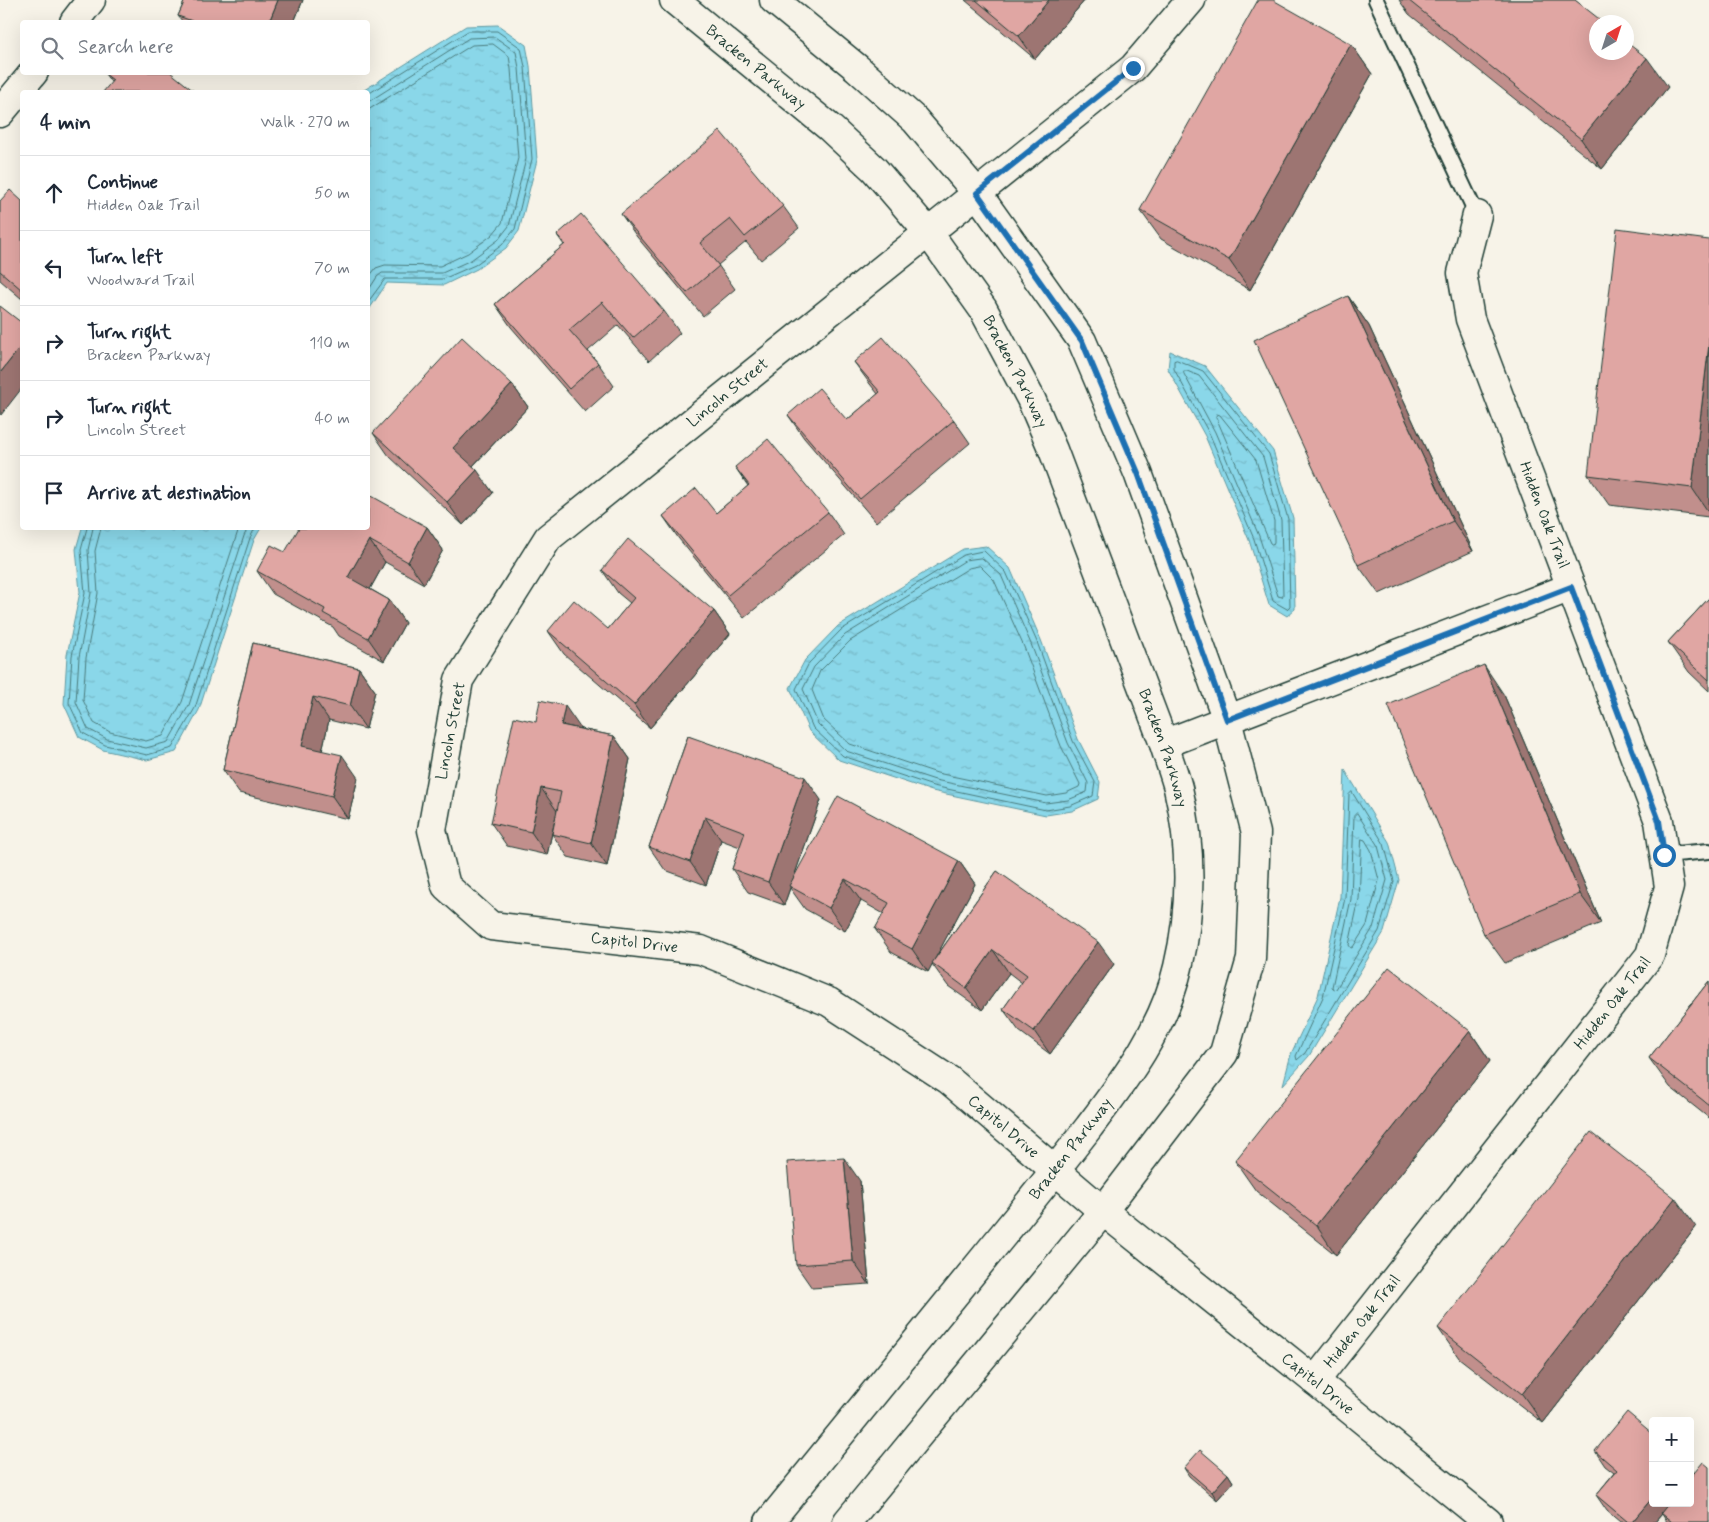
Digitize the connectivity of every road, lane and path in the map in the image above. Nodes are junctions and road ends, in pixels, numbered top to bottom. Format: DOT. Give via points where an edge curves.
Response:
graph roads {
  1 [pos="92,0"];
  2 [pos="674,0"];
  3 [pos="774,0"];
  4 [pos="1191,0"];
  5 [pos="1376,0"];
  6 [pos="76,20"];
  7 [pos="32,75"];
  8 [pos="0,113"];
  9 [pos="977,193"];
  10 [pos="1477,215"];
  11 [pos="928,232"];
  12 [pos="1571,587"];
  13 [pos="1227,720"];
  14 [pos="1164,744"];
  15 [pos="1709,851"];
  16 [pos="1664,855"];
  17 [pos="446,886"];
  18 [pos="1055,1171"];
  19 [pos="1103,1211"];
  20 [pos="1315,1381"];
  21 [pos="768,1522"];
  22 [pos="847,1522"];
  23 [pos="1488,1522"];
  1 -- 6 [label="street"];
  2 -- 11 [label="street, Bracken Parkway" via="829,127 874,169"];
  3 -- 9 [label="street" via="896,101"];
  4 -- 9 [label="street, Lincoln Street" via="1133,68"];
  5 -- 10 [label="lane"];
  7 -- 8 [label="street"];
  9 -- 11 [label="street, Lincoln Street"];
  9 -- 13 [label="street" via="1082,341 1138,473"];
  10 -- 12 [label="street, Hidden Oak Trail" via="1462,273 1470,319"];
  11 -- 14 [label="street, Bracken Parkway" via="983,309 1031,399"];
  11 -- 17 [label="street, Lincoln Street" via="548,538 459,680 432,830"];
  12 -- 13 [label="street"];
  12 -- 16 [label="street, Hidden Oak Trail" via="1659,821"];
  13 -- 14 [label="street"];
  13 -- 19 [label="street" via="1256,833 1251,959 1224,1053"];
  14 -- 18 [label="street, Bracken Parkway" via="1178,788 1189,877 1186,926 1178,968 1149,1042"];
  15 -- 16 [label="lane"];
  16 -- 20 [label="street, Hidden Oak Trail" via="1669,887 1650,955"];
  17 -- 18 [label="street, Capitol Drive" via="491,926 701,950 829,1002 948,1080"];
  18 -- 19 [label="street, Capitol Drive"];
  18 -- 21 [label="street, Bracken Parkway"];
  19 -- 20 [label="street, Capitol Drive"];
  19 -- 22 [label="street"];
  20 -- 23 [label="street, Capitol Drive"];
}
